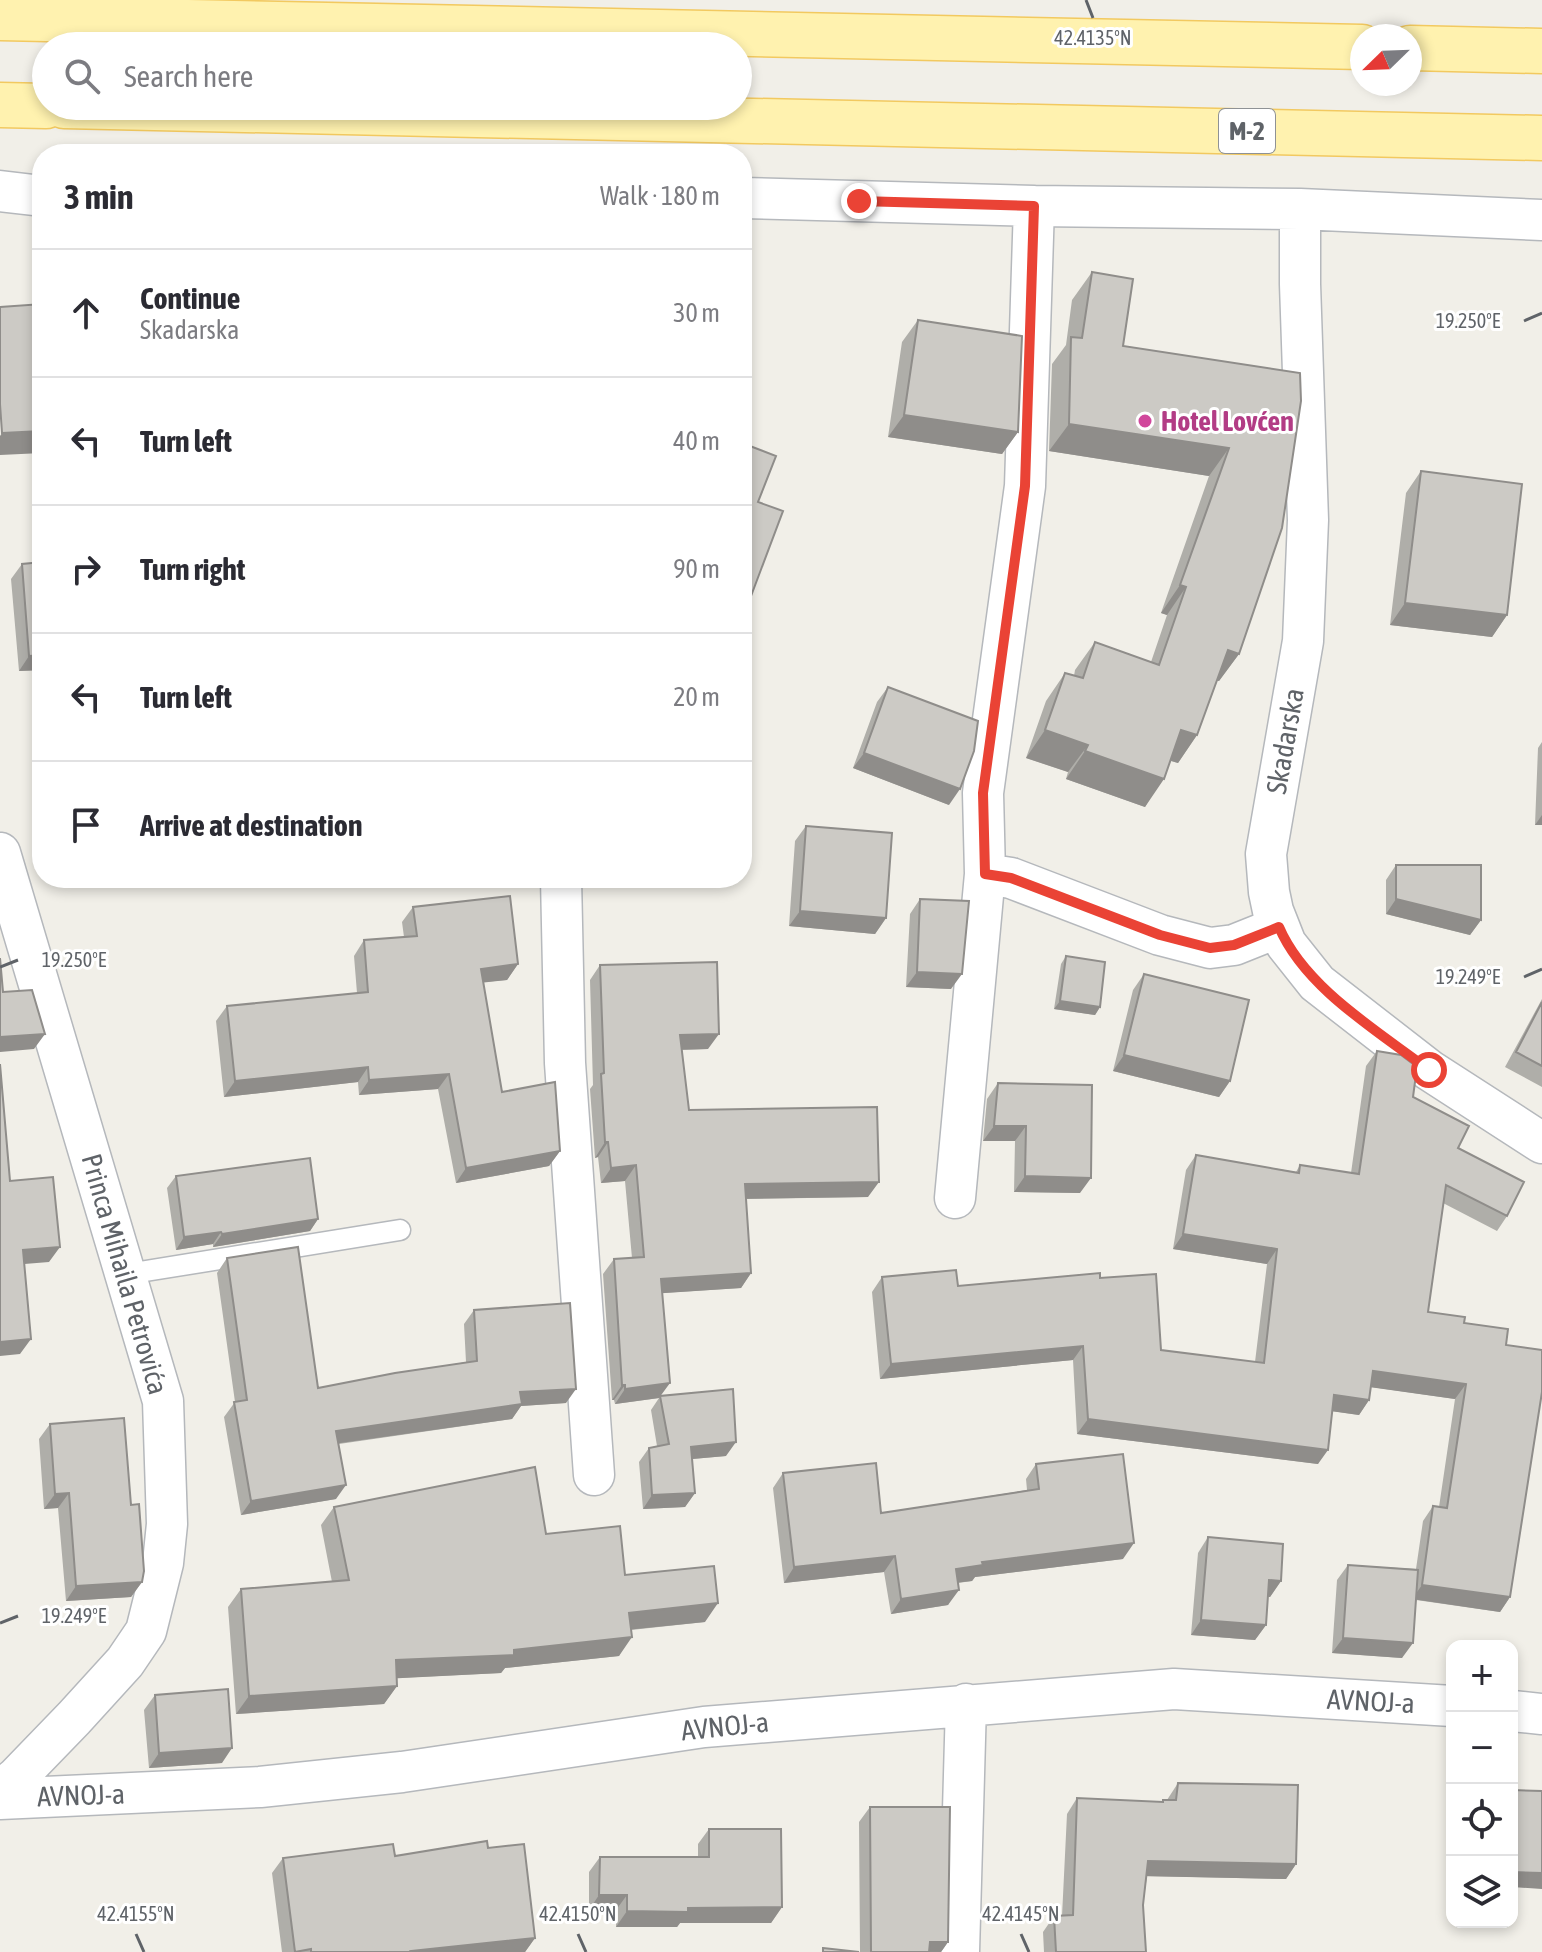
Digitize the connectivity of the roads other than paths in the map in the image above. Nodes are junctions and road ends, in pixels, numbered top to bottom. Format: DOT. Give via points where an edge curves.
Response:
graph roads {
  1 [pos="0,18"];
  2 [pos="710,32"];
  3 [pos="752,33"];
  4 [pos="1350,47"];
  5 [pos="1422,48"];
  6 [pos="1542,51"];
  7 [pos="0,105"];
  8 [pos="32,106"];
  9 [pos="711,120"];
  10 [pos="1542,138"];
  11 [pos="0,191"];
  12 [pos="32,195"];
  13 [pos="752,198"];
  14 [pos="1034,206"];
  15 [pos="1300,209"];
  16 [pos="1542,220"];
  17 [pos="2,866"];
  18 [pos="985,874"];
  19 [pos="561,888"];
  20 [pos="1279,927"];
  21 [pos="1542,1143"];
  22 [pos="955,1198"];
  23 [pos="400,1230"];
  24 [pos="127,1274"];
  25 [pos="594,1475"];
  26 [pos="966,1704"];
  27 [pos="1446,1706"];
  28 [pos="1518,1712"];
  29 [pos="1542,1714"];
  30 [pos="0,1791"];
  31 [pos="0,1799"];
  32 [pos="959,1952"];
  1 -- 2 [label="main road"];
  3 -- 4 [label="main road"];
  5 -- 6 [label="main road"];
  7 -- 8 [label="main road"];
  9 -- 10 [label="main road, M-2"];
  11 -- 12 [label="street"];
  13 -- 14 [label="street"];
  14 -- 15 [label="street"];
  14 -- 18 [label="street" via="1025,486 983,793"];
  15 -- 16 [label="street"];
  15 -- 20 [label="street, Skadarska" via="1308,520 1303,641 1266,854"];
  17 -- 24 [label="street, Princa Mihaila Petrovića"];
  18 -- 20 [label="street" via="1011,878 1160,935 1210,948 1234,945"];
  18 -- 22 [label="street"];
  19 -- 25 [label="street" via="565,1063"];
  20 -- 21 [label="street, Skadarska" via="1317,983 1429,1070"];
  23 -- 24 [label="lane"];
  24 -- 30 [label="street, Princa Mihaila Petrovića" via="163,1401 167,1524 156,1599 146,1631 125,1662"];
  26 -- 27 [label="street, AVNOJ-a" via="1174,1689"];
  26 -- 31 [label="street, AVNOJ-a" via="704,1727 402,1772 260,1787"];
  26 -- 32 [label="street"];
  28 -- 29 [label="street"];
}
